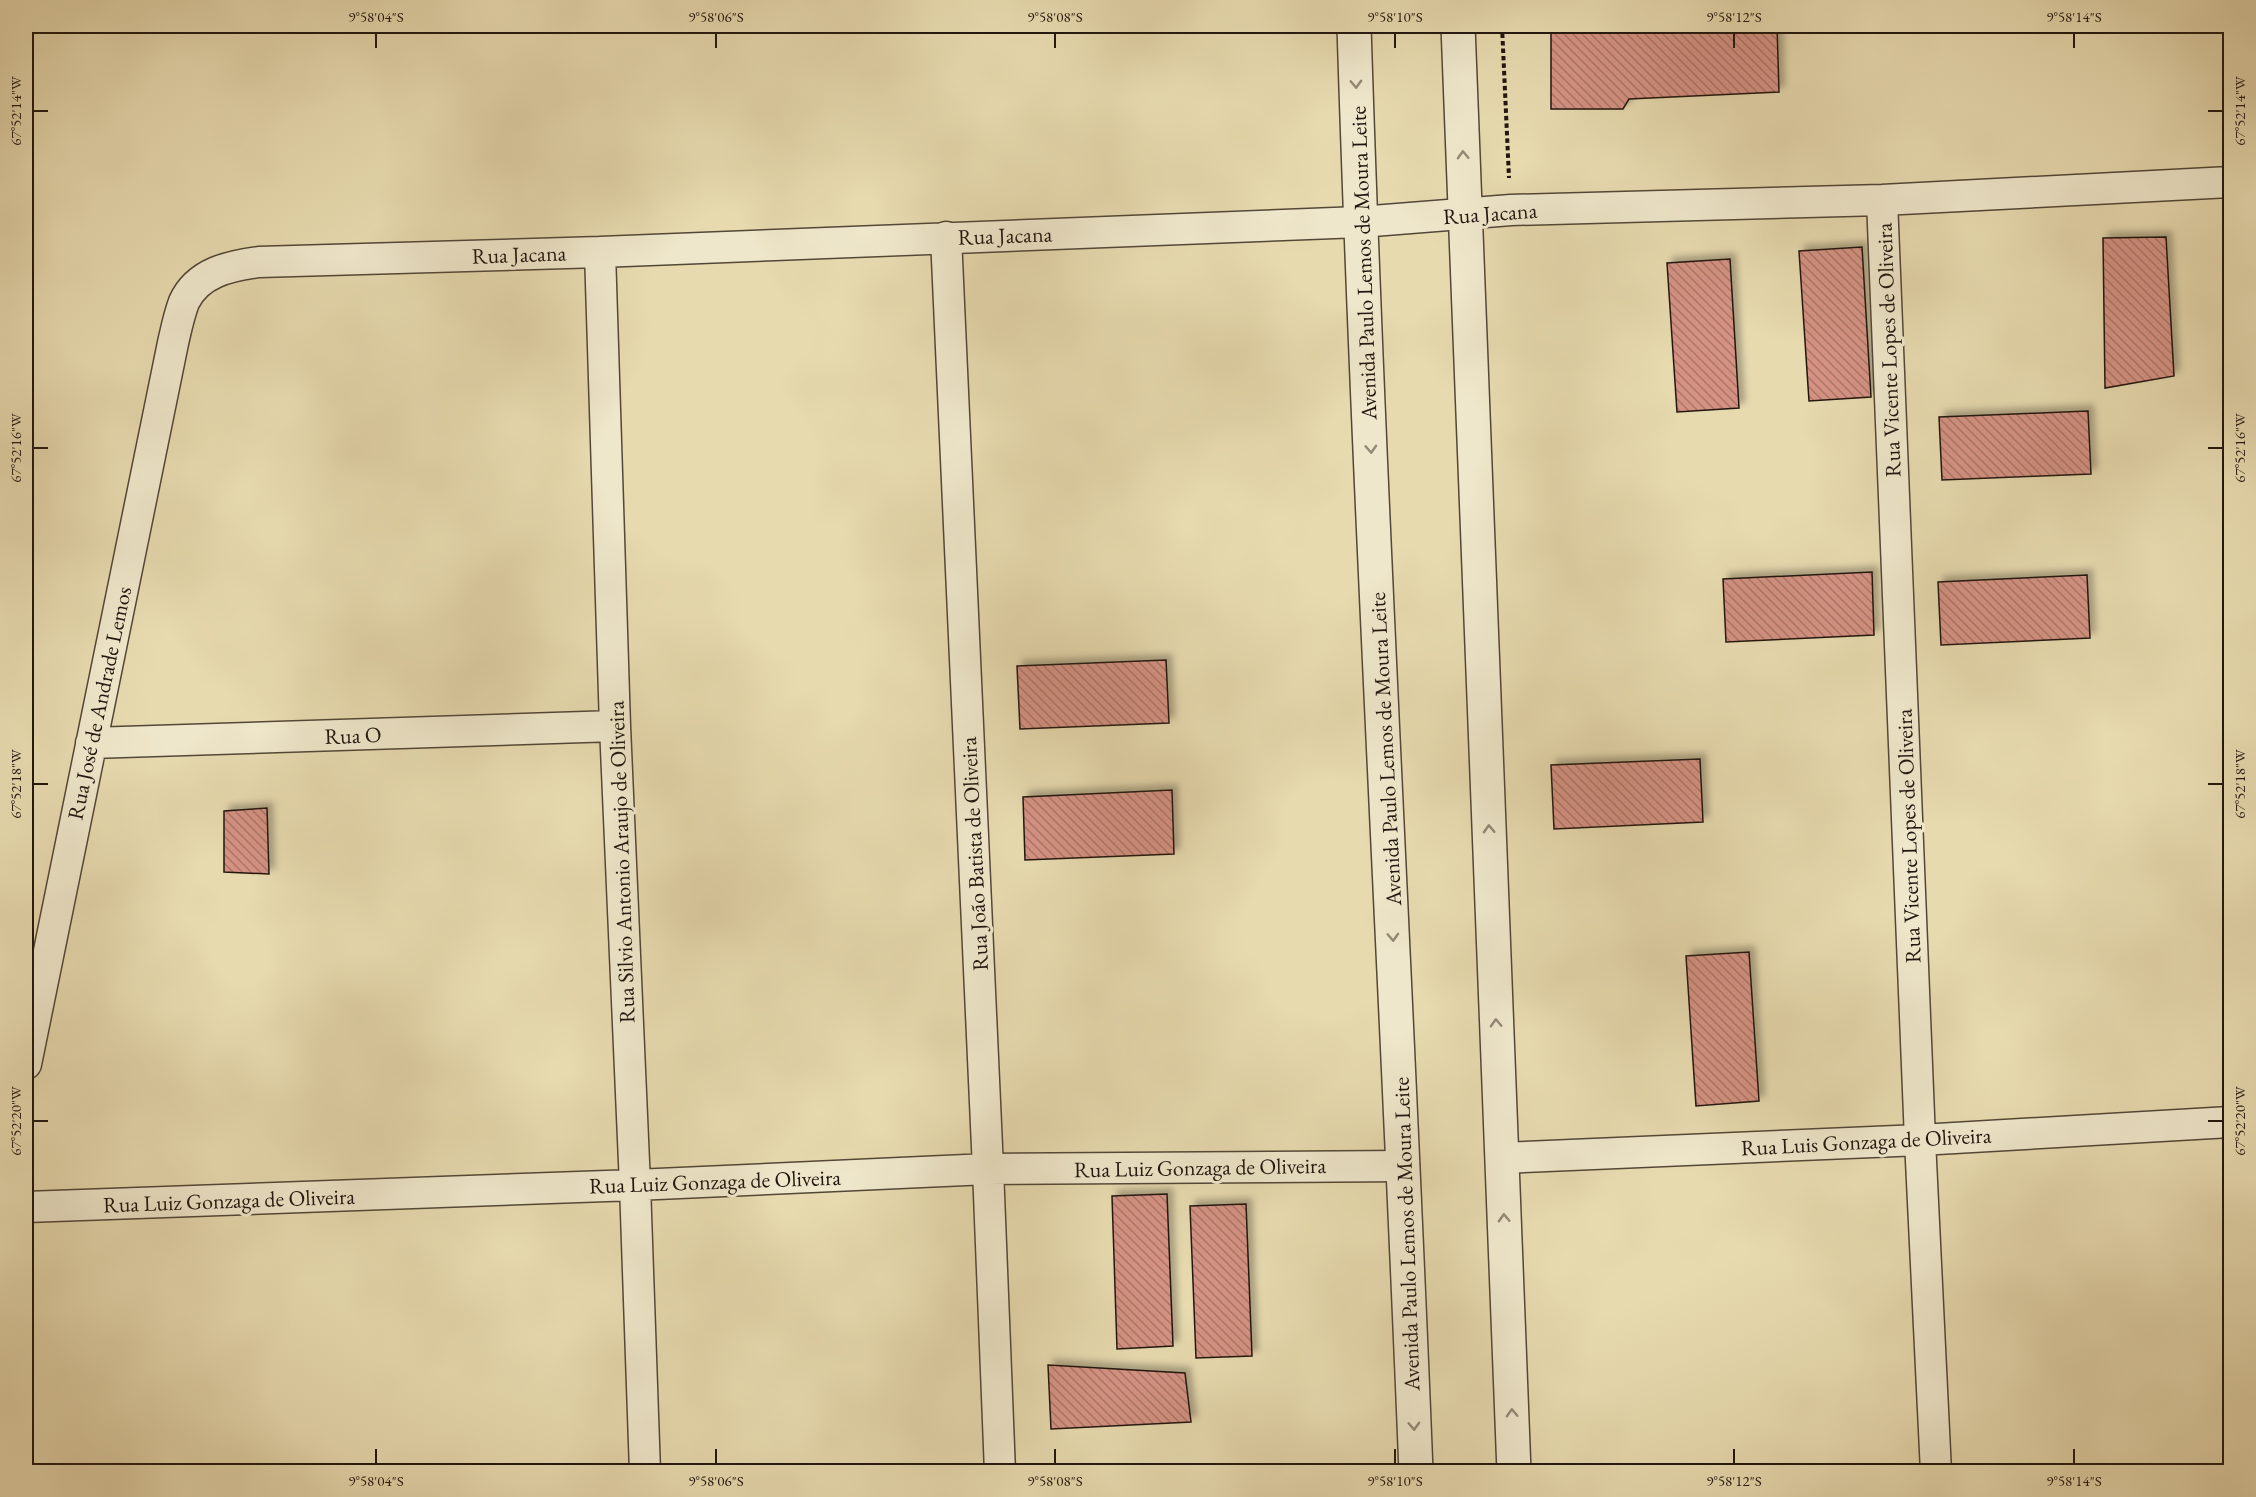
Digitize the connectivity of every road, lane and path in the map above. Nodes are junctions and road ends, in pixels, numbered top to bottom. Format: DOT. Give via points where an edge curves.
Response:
graph roads {
  1 [pos="1354,26"];
  2 [pos="1458,26"];
  3 [pos="1502,26"];
  4 [pos="2230,182"];
  5 [pos="1882,200"];
  6 [pos="1511,210"];
  7 [pos="1465,214"];
  8 [pos="1360,222"];
  9 [pos="946,237"];
  10 [pos="600,252"];
  11 [pos="173,343"];
  12 [pos="615,726"];
  13 [pos="91,743"];
  14 [pos="26,1064"];
  15 [pos="2230,1122"];
  16 [pos="1920,1140"];
  17 [pos="1501,1158"];
  18 [pos="1404,1166"];
  19 [pos="988,1169"];
  20 [pos="635,1185"];
  21 [pos="26,1208"];
  22 [pos="645,1472"];
  23 [pos="1000,1472"];
  24 [pos="1416,1472"];
  25 [pos="1514,1472"];
  26 [pos="1936,1472"];
  1 -- 8 [label="street, Avenida Paulo Lemos de Moura Leite, one-way"];
  7 -- 2 [label="street, one-way"];
  3 -- 6 [label="path"];
  4 -- 5 [label="street, Rua Jacana"];
  5 -- 6 [label="street, Rua Jacana"];
  5 -- 16 [label="street, Rua Vicente Lopes de Oliveira"];
  6 -- 7 [label="street, Rua Jacana"];
  7 -- 8 [label="street, Rua Jacana"];
  17 -- 7 [label="street, one-way"];
  8 -- 9 [label="street, Rua Jacana"];
  8 -- 18 [label="street, Avenida Paulo Lemos de Moura Leite, one-way"];
  9 -- 10 [label="street, Rua Jacana"];
  9 -- 19 [label="street, Rua João Batista de Oliveira"];
  10 -- 11 [label="street, Rua Jacana" via="231,266 198,284 185,301"];
  10 -- 12 [label="street, Rua Silvio Antonio Araujo de Oliveira"];
  11 -- 13 [label="street, Rua José de Andrade Lemos"];
  12 -- 13 [label="street, Rua O"];
  12 -- 20 [label="street, Rua Silvio Antonio Araujo de Oliveira"];
  13 -- 14 [label="street, Rua José de Andrade Lemos"];
  15 -- 16 [label="street, Rua Luis Gonzaga de Oliveira"];
  16 -- 17 [label="street, Rua Luis Gonzaga de Oliveira"];
  16 -- 26 [label="street, Rua Vicente Lopes de Oliveira"];
  25 -- 17 [label="street, one-way"];
  18 -- 19 [label="street, Rua Luiz Gonzaga de Oliveira"];
  18 -- 24 [label="street, Avenida Paulo Lemos de Moura Leite, one-way"];
  19 -- 20 [label="street, Rua Luiz Gonzaga de Oliveira"];
  19 -- 23 [label="street, Rua João Batista de Oliveira"];
  20 -- 21 [label="street, Rua Luiz Gonzaga de Oliveira"];
  20 -- 22 [label="street, Rua Silvio Antonio Araujo de Oliveira"];
}
